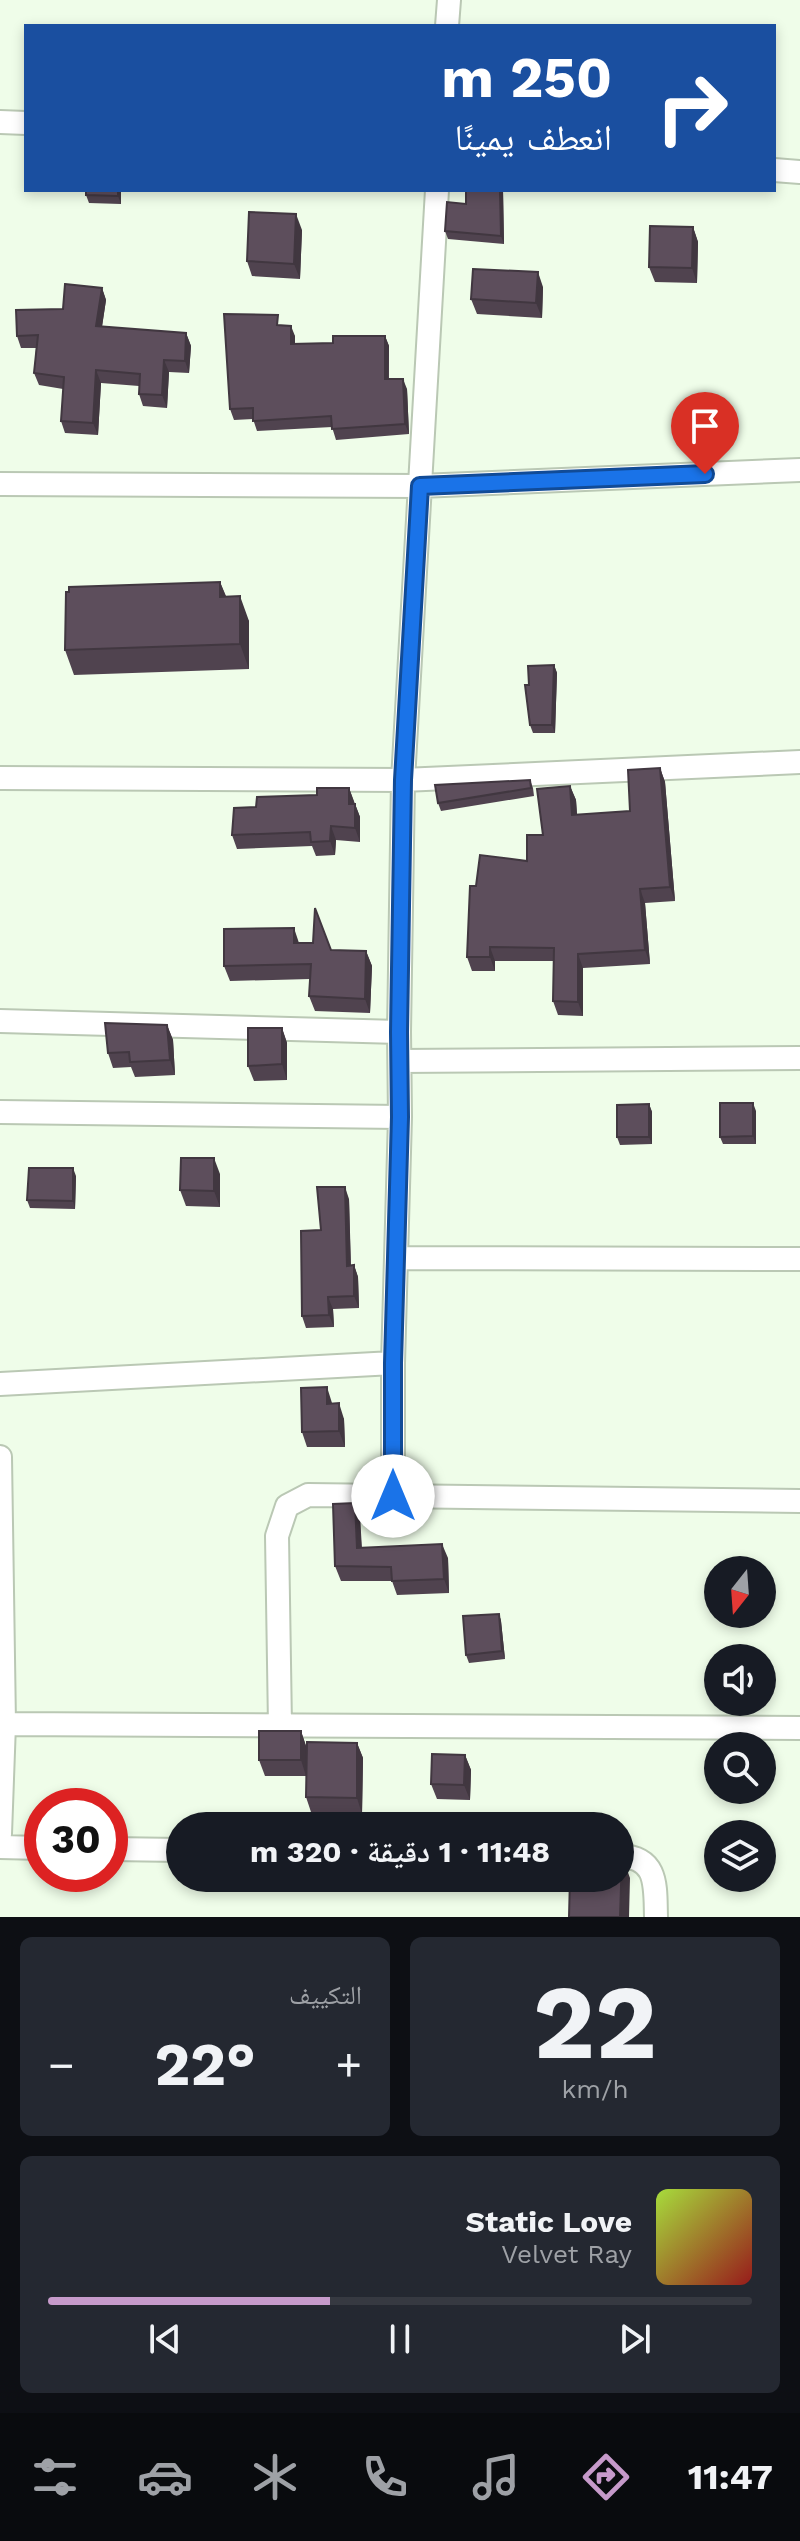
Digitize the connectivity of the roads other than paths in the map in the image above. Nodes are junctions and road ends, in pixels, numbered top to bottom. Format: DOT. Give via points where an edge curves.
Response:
graph roads {
  1 [pos="449,0"];
  2 [pos="447,24"];
  3 [pos="0,122"];
  4 [pos="24,123"];
  5 [pos="776,170"];
  6 [pos="800,172"];
  7 [pos="437,192"];
  8 [pos="800,470"];
  9 [pos="0,484"];
  10 [pos="420,486"];
  11 [pos="800,762"];
  12 [pos="0,778"];
  13 [pos="403,780"];
  14 [pos="0,1021"];
  15 [pos="399,1032"];
  16 [pos="800,1058"];
  17 [pos="400,1061"];
  18 [pos="0,1112"];
  19 [pos="400,1117"];
  20 [pos="397,1258"];
  21 [pos="800,1259"];
  22 [pos="393,1363"];
  23 [pos="0,1384"];
  24 [pos="0,1457"];
  25 [pos="393,1496"];
  26 [pos="800,1501"];
  27 [pos="2,1629"];
  28 [pos="4,1724"];
  29 [pos="280,1726"];
  30 [pos="800,1728"];
  31 [pos="0,1834"];
  32 [pos="0,1847"];
  33 [pos="24,1848"];
  34 [pos="128,1849"];
  35 [pos="166,1850"];
  36 [pos="634,1860"];
  37 [pos="656,1917"];
  1 -- 2 [label="street"];
  3 -- 4 [label="street"];
  5 -- 6 [label="street"];
  7 -- 10 [label="street"];
  8 -- 10 [label="street"];
  9 -- 10 [label="street"];
  10 -- 13 [label="street"];
  11 -- 13 [label="street"];
  12 -- 13 [label="street"];
  13 -- 15 [label="street"];
  14 -- 15 [label="street"];
  15 -- 17 [label="street"];
  16 -- 17 [label="street"];
  17 -- 19 [label="street"];
  18 -- 19 [label="street"];
  19 -- 20 [label="street"];
  20 -- 21 [label="street"];
  20 -- 22 [label="street"];
  22 -- 23 [label="street"];
  22 -- 25 [label="street"];
  24 -- 27 [label="street"];
  25 -- 26 [label="street"];
  25 -- 29 [label="street" via="308,1495 287,1506 277,1536"];
  27 -- 28 [label="street"];
  28 -- 29 [label="street"];
  28 -- 31 [label="street"];
  29 -- 30 [label="street"];
  32 -- 33 [label="street"];
  34 -- 35 [label="street"];
  36 -- 37 [label="street" via="655,1877"];
}
